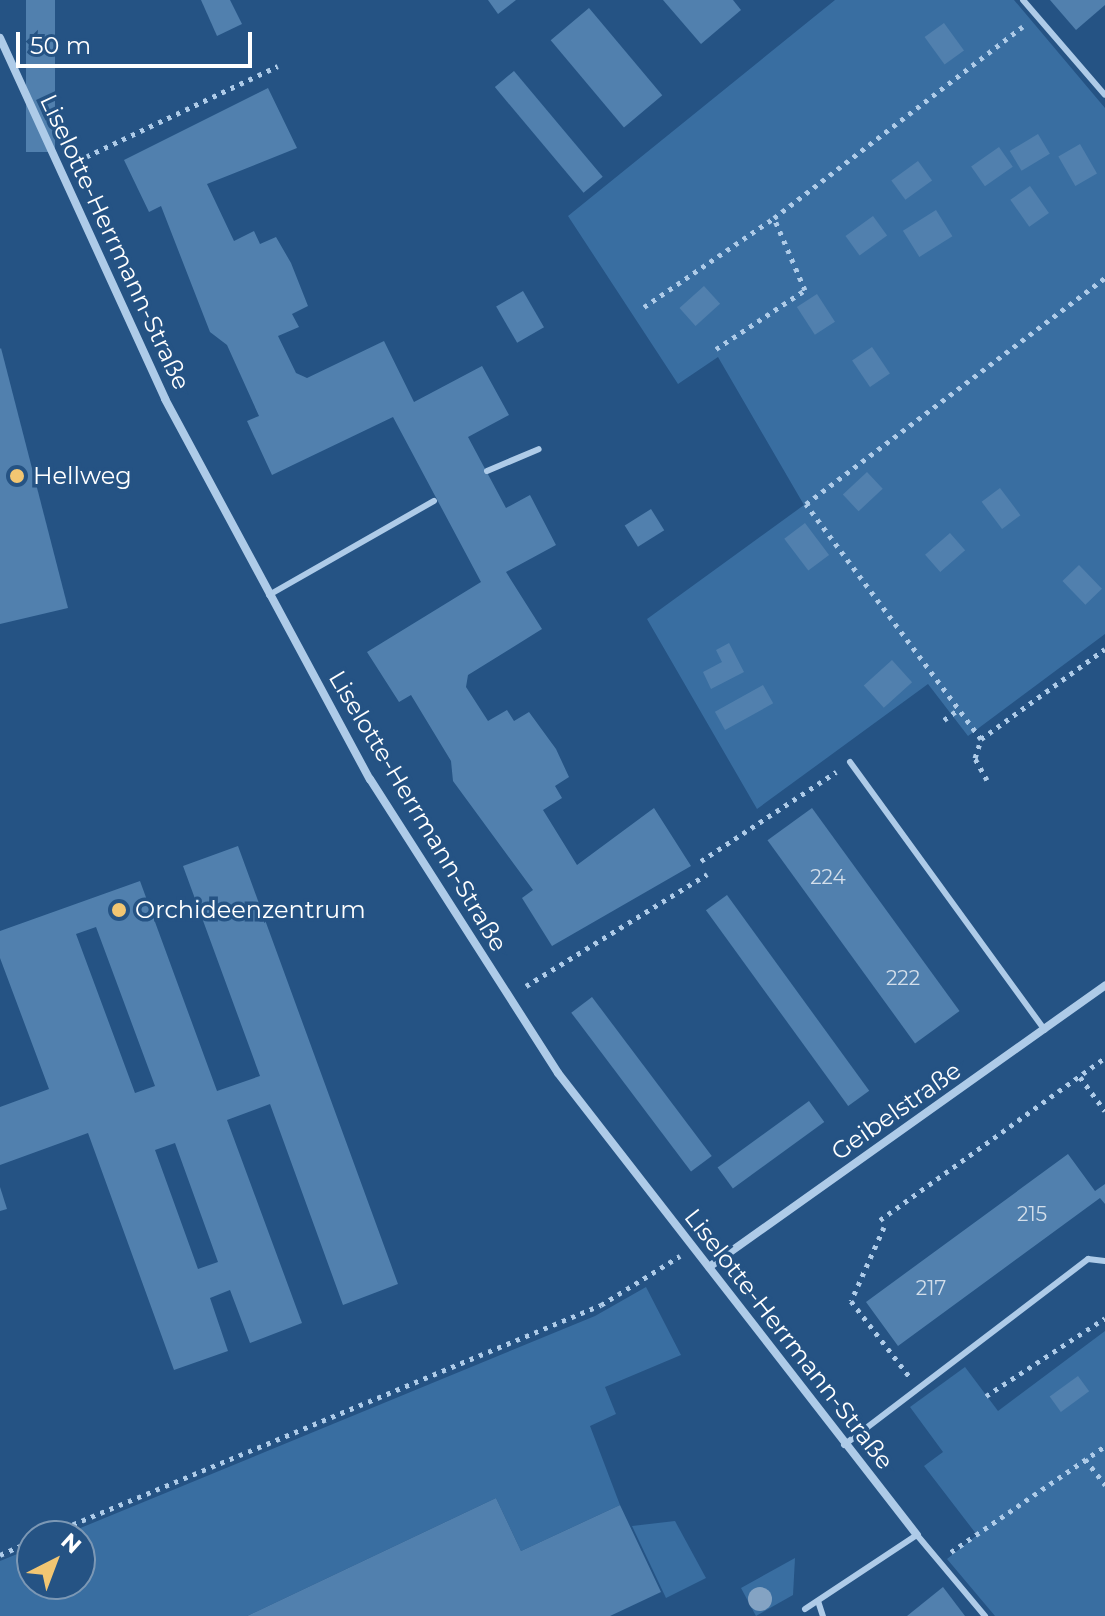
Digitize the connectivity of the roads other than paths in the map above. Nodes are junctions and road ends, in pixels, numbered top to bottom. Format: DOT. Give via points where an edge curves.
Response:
graph roads {
  1 [pos="1023,0"];
  2 [pos="0,38"];
  3 [pos="1105,95"];
  4 [pos="539,449"];
  5 [pos="487,471"];
  6 [pos="434,501"];
  7 [pos="269,595"];
  8 [pos="850,762"];
  9 [pos="1105,986"];
  10 [pos="1045,1030"];
  11 [pos="1105,1261"];
  12 [pos="709,1267"];
  13 [pos="844,1445"];
  14 [pos="917,1535"];
  15 [pos="818,1601"];
  16 [pos="805,1609"];
  17 [pos="823,1616"];
  18 [pos="985,1616"];
  1 -- 3 [label="lane"];
  2 -- 7 [label="street, Liselotte-Herrmann-Straße" via="165,399"];
  4 -- 5 [label="lane"];
  6 -- 7 [label="lane"];
  7 -- 12 [label="street, Liselotte-Herrmann-Straße" via="370,779 508,997"];
  8 -- 10 [label="lane"];
  9 -- 10 [label="street, Geibelstraße"];
  10 -- 12 [label="street, Geibelstraße"];
  11 -- 13 [label="lane" via="1088,1259"];
  12 -- 13 [label="street, Liselotte-Herrmann-Straße"];
  13 -- 14 [label="street, Liselotte-Herrmann-Straße"];
  14 -- 15 [label="lane"];
  14 -- 18 [label="lane"];
  15 -- 16 [label="lane"];
  15 -- 17 [label="lane"];
}
